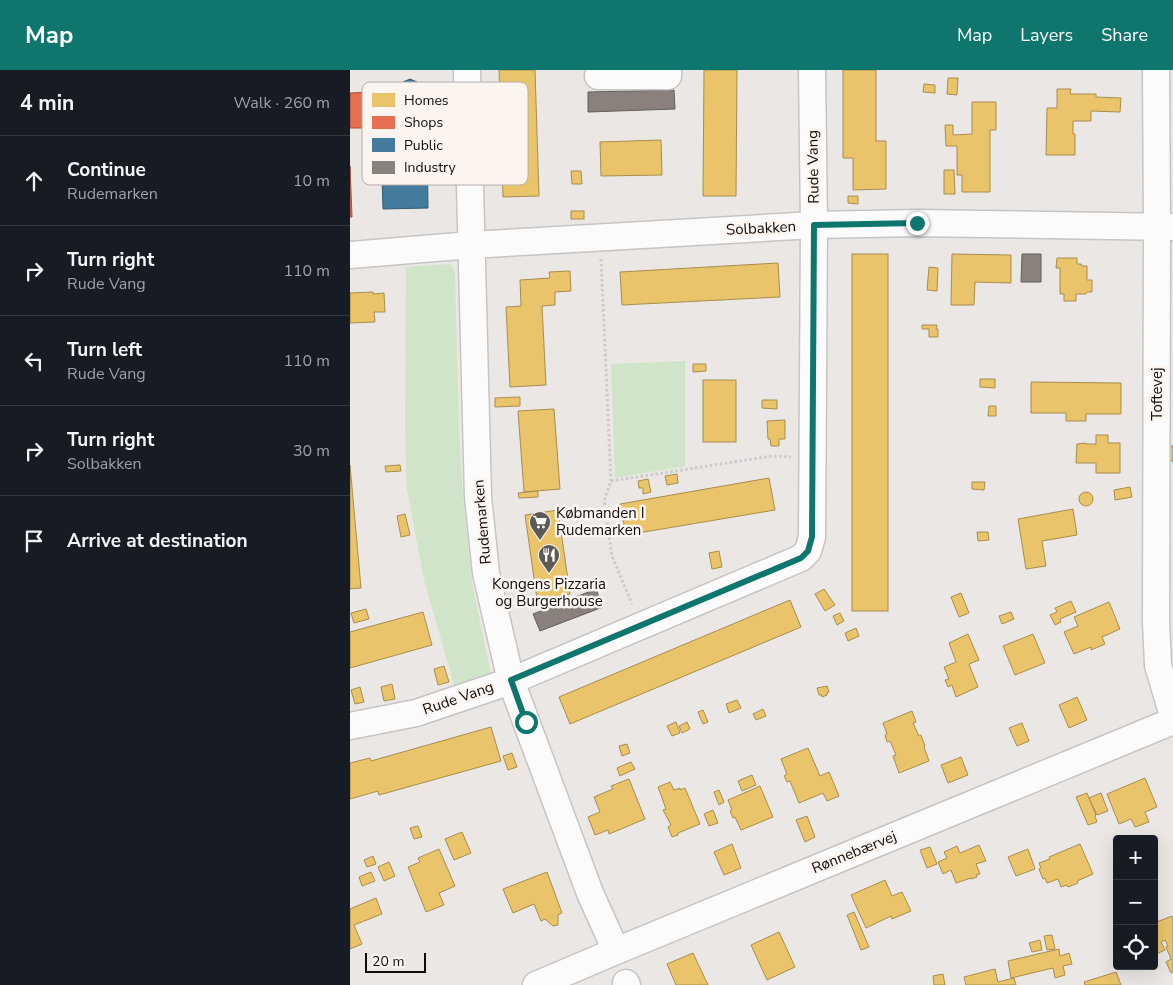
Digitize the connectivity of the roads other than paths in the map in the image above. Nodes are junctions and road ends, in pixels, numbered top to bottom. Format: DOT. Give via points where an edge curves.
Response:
graph roads {
  1 [pos="668,70"];
  2 [pos="812,70"];
  3 [pos="1156,70"];
  4 [pos="598,76"];
  5 [pos="470,185"];
  6 [pos="814,225"];
  7 [pos="1165,227"];
  8 [pos="471,245"];
  9 [pos="350,255"];
  10 [pos="511,680"];
  11 [pos="1173,716"];
  12 [pos="1173,721"];
  13 [pos="350,726"];
  14 [pos="616,951"];
  15 [pos="536,985"];
  1 -- 4 [label="street" via="668,76"];
  2 -- 6 [label="street, Rude Vang"];
  3 -- 7 [label="street, Toftevej"];
  5 -- 8 [label="street, Rudemarken"];
  6 -- 7 [label="street, Solbakken" via="917,223"];
  6 -- 8 [label="street, Solbakken"];
  6 -- 10 [label="street, Rude Vang" via="812,537 808,551 801,558"];
  7 -- 11 [label="street, Toftevej" via="1156,622 1158,665"];
  8 -- 9 [label="street, Solbakken"];
  8 -- 10 [label="street, Rudemarken" via="478,497 486,573"];
  10 -- 13 [label="street, Rude Vang" via="416,713"];
  10 -- 14 [label="street, Rudemarken" via="590,893"];
  12 -- 14 [label="street, Rønnebærvej"];
  14 -- 15 [label="street, Rønnebærvej"];
}
